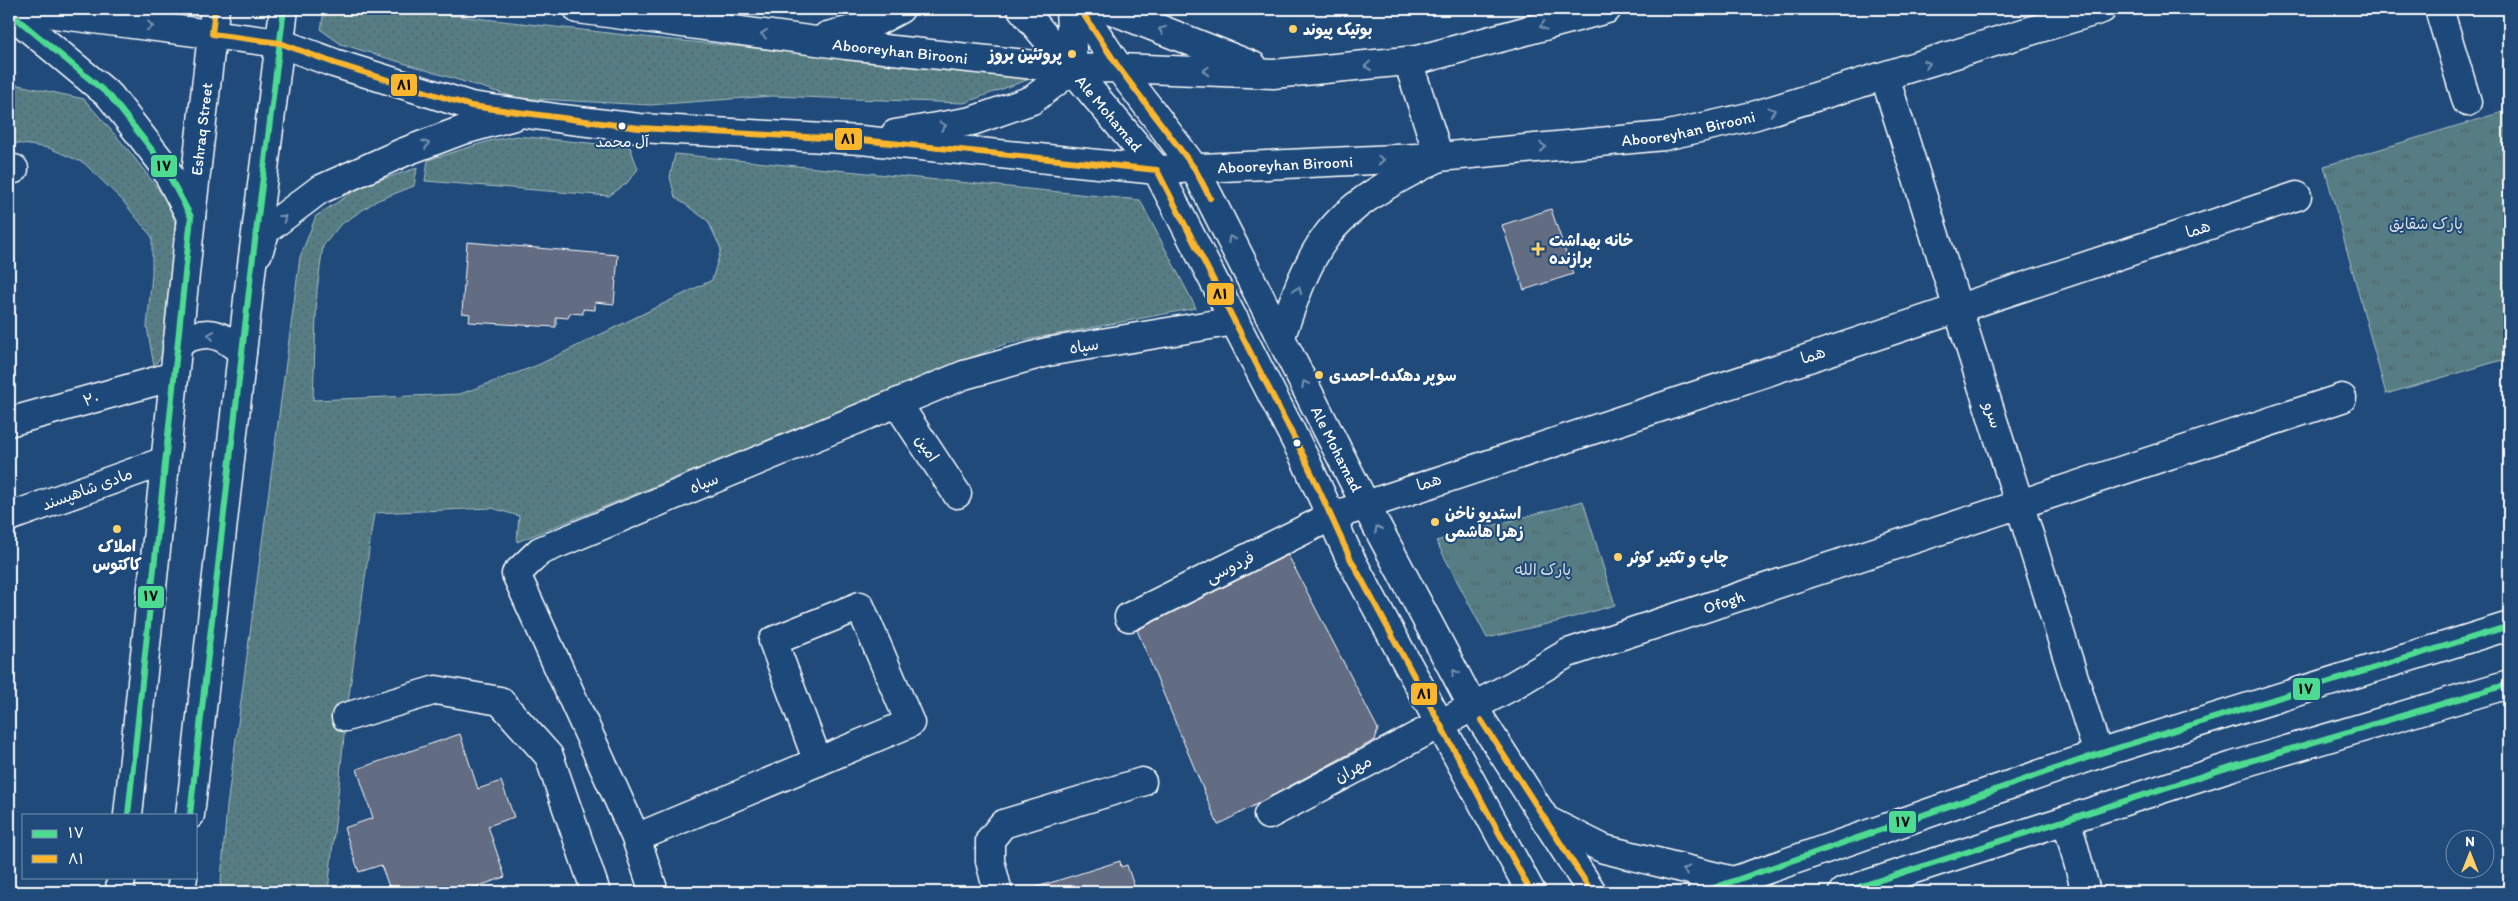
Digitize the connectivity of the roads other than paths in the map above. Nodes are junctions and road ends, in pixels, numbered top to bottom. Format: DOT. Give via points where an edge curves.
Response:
graph roads {
  1 [pos="15,9"];
  2 [pos="284,9"];
  3 [pos="578,9"];
  4 [pos="900,9"];
  5 [pos="1022,9"];
  6 [pos="1070,9"];
  7 [pos="1080,9"];
  8 [pos="1109,9"];
  9 [pos="1607,9"];
  10 [pos="2102,9"];
  11 [pos="2438,9"];
  12 [pos="9,12"];
  13 [pos="214,21"];
  14 [pos="807,40"];
  15 [pos="280,43"];
  16 [pos="1408,61"];
  17 [pos="1119,68"];
  18 [pos="1073,69"];
  19 [pos="1273,74"];
  20 [pos="1885,77"];
  21 [pos="2467,102"];
  22 [pos="523,113"];
  23 [pos="861,140"];
  24 [pos="1440,157"];
  25 [pos="1195,169"];
  26 [pos="1157,170"];
  27 [pos="2297,196"];
  28 [pos="191,218"];
  29 [pos="250,273"];
  30 [pos="1959,307"];
  31 [pos="1235,321"];
  32 [pos="1281,336"];
  33 [pos="178,343"];
  34 [pos="242,352"];
  35 [pos="174,376"];
  36 [pos="2342,398"];
  37 [pos="897,403"];
  38 [pos="9,422"];
  39 [pos="165,461"];
  40 [pos="957,494"];
  41 [pos="2020,503"];
  42 [pos="1365,504"];
  43 [pos="9,517"];
  44 [pos="1330,517"];
  45 [pos="1129,617"];
  46 [pos="2509,626"];
  47 [pos="2509,684"];
  48 [pos="1473,707"];
  49 [pos="346,717"];
  50 [pos="1439,723"];
  51 [pos="2098,754"];
  52 [pos="818,762"];
  53 [pos="1142,782"];
  54 [pos="128,814"];
  55 [pos="190,814"];
  56 [pos="1268,815"];
  57 [pos="1545,820"];
  58 [pos="2066,821"];
  59 [pos="636,838"];
  60 [pos="1502,839"];
  61 [pos="121,878"];
  62 [pos="183,878"];
  63 [pos="1734,881"];
  64 [pos="120,892"];
  65 [pos="181,892"];
  66 [pos="596,892"];
  67 [pos="654,892"];
  68 [pos="998,892"];
  69 [pos="1507,892"];
  70 [pos="1531,892"];
  71 [pos="1592,892"];
  72 [pos="1702,892"];
  73 [pos="1843,892"];
  74 [pos="2086,892"];
  1 -- 13 [label="main road, Abooreyhan Birooni, one-way"];
  2 -- 15 [label="main road"];
  14 -- 3 [label="main road, Abooreyhan Birooni, one-way"];
  4 -- 14 [label="main road" via="868,26"];
  5 -- 18 [label="main road, Ale Mohamad"];
  6 -- 18 [label="main road"];
  7 -- 17 [label="main road, Ale Mohamad"];
  19 -- 8 [label="main road, one-way"];
  9 -- 16 [label="main road, Abooreyhan Birooni, one-way"];
  20 -- 10 [label="main road, Abooreyhan Birooni, one-way"];
  11 -- 21 [label="main road"];
  12 -- 28 [label="main road" via="110,96 163,164"];
  13 -- 15 [label="main road, Abooreyhan Birooni"];
  13 -- 28 [label="main road, Eshraq Street"];
  14 -- 18 [label="main road, Abooreyhan Birooni"];
  15 -- 22 [label="main road, Abooreyhan Birooni" via="471,106"];
  15 -- 29 [label="main road"];
  16 -- 19 [label="main road, Abooreyhan Birooni, one-way"];
  16 -- 24 [label="main road"];
  17 -- 18 [label="main road, Abooreyhan Birooni"];
  19 -- 17 [label="main road, Abooreyhan Birooni, one-way"];
  17 -- 25 [label="main road, Ale Mohamad"];
  23 -- 18 [label="main road, one-way" via="972,121 1032,100"];
  18 -- 26 [label="main road, Ale Mohamad"];
  24 -- 20 [label="main road, Abooreyhan Birooni, one-way" via="1664,136 1753,116"];
  20 -- 30 [label="main road, سرو"];
  22 -- 23 [label="main road, Abooreyhan Birooni" via="639,128"];
  29 -- 22 [label="main road, one-way" via="266,230 319,190 420,146"];
  23 -- 26 [label="main road, Abooreyhan Birooni"];
  25 -- 24 [label="main road, Abooreyhan Birooni, one-way"];
  32 -- 24 [label="main road, one-way" via="1299,287 1325,238 1354,209 1394,180"];
  25 -- 26 [label="main road, Abooreyhan Birooni"];
  32 -- 25 [label="main road, Ale Mohamad, one-way"];
  26 -- 31 [label="main road, Ale Mohamad"];
  27 -- 30 [label="main road, هما"];
  28 -- 33 [label="main road, Eshraq Street"];
  29 -- 34 [label="main road"];
  30 -- 41 [label="main road, سرو"];
  30 -- 42 [label="main road, هما"];
  31 -- 37 [label="main road, سپاه" via="1046,352 964,375"];
  31 -- 44 [label="main road, Ale Mohamad" via="1304,457"];
  42 -- 32 [label="main road, Ale Mohamad, one-way"];
  34 -- 33 [label="main road, one-way" via="228,340 212,334 194,334"];
  33 -- 35 [label="main road, Eshraq Street"];
  34 -- 55 [label="main road"];
  35 -- 38 [label="main road, ۲۰"];
  35 -- 39 [label="main road, Eshraq Street"];
  36 -- 41 [label="main road, Ofogh"];
  37 -- 40 [label="main road, امین"];
  37 -- 59 [label="main road, سپاه" via="540,550 516,574"];
  39 -- 43 [label="main road, مادی شاهپسند"];
  39 -- 54 [label="main road, Eshraq Street"];
  41 -- 48 [label="main road, Ofogh" via="1568,652"];
  41 -- 51 [label="main road, سرو"];
  42 -- 44 [label="main road, هما"];
  48 -- 42 [label="main road, Ale Mohamad, one-way"];
  44 -- 45 [label="main road, فردوسی"];
  44 -- 50 [label="main road, Ale Mohamad"];
  46 -- 51 [label="main road"];
  47 -- 58 [label="main road" via="2233,766"];
  48 -- 50 [label="main road, Ofogh"];
  48 -- 57 [label="main road, Ale Mohamad"];
  49 -- 66 [label="main road" via="436,690 500,702 549,756"];
  50 -- 56 [label="main road, مهران"];
  50 -- 60 [label="main road, Ale Mohamad"];
  51 -- 63 [label="main road"];
  52 -- 52 [label="main road" via="910,723 860,606 773,641"];
  52 -- 59 [label="main road"];
  53 -- 68 [label="main road" via="1003,824 990,840 990,861"];
  63 -- 57 [label="main road, one-way" via="1604,849"];
  57 -- 71 [label="main road, Ale Mohamad"];
  58 -- 73 [label="main road"];
  58 -- 74 [label="main road"];
  59 -- 67 [label="main road, سپاه"];
  60 -- 69 [label="main road"];
  60 -- 70 [label="main road, Ale Mohamad"];
  61 -- 64 [label="main road"];
  62 -- 65 [label="main road"];
  63 -- 72 [label="main road"];
}
